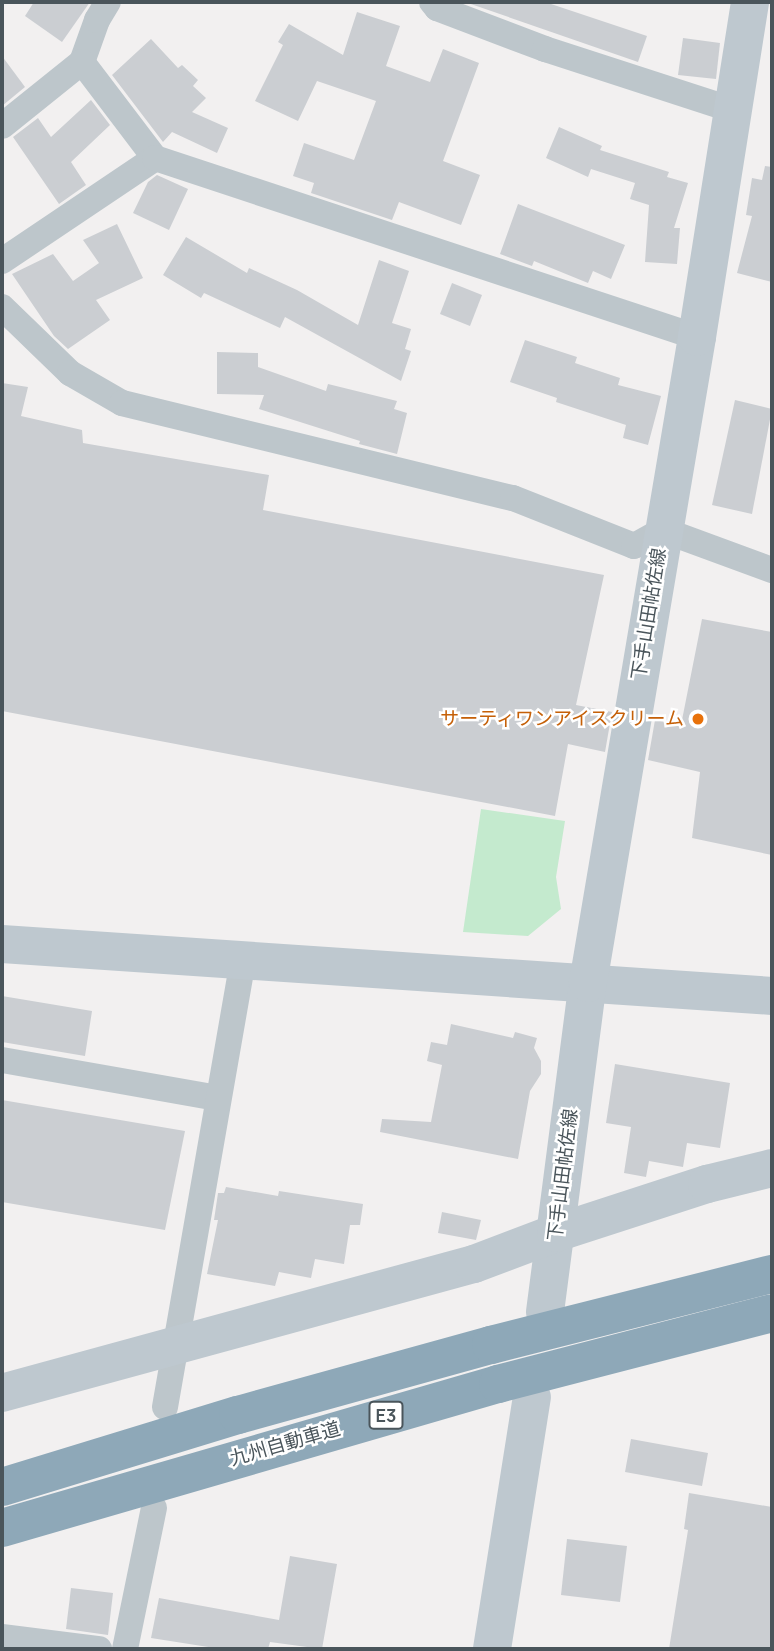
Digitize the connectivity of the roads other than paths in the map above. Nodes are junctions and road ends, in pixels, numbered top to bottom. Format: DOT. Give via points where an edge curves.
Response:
graph roads {
  1 [pos="108,2"];
  2 [pos="432,2"];
  3 [pos="750,2"];
  4 [pos="82,62"];
  5 [pos="733,110"];
  6 [pos="2,126"];
  7 [pos="155,158"];
  8 [pos="2,261"];
  9 [pos="2,307"];
  10 [pos="697,337"];
  11 [pos="663,530"];
  12 [pos="772,569"];
  13 [pos="2,944"];
  14 [pos="243,960"];
  15 [pos="588,984"];
  16 [pos="772,996"];
  17 [pos="2,1060"];
  18 [pos="217,1098"];
  19 [pos="772,1168"];
  20 [pos="556,1233"];
  21 [pos="772,1274"];
  22 [pos="545,1311"];
  23 [pos="772,1313"];
  24 [pos="175,1344"];
  25 [pos="2,1393"];
  26 [pos="531,1397"];
  27 [pos="165,1407"];
  28 [pos="2,1487"];
  29 [pos="154,1508"];
  30 [pos="2,1528"];
  31 [pos="2,1637"];
  32 [pos="99,1649"];
  33 [pos="125,1649"];
  34 [pos="492,1649"];
  1 -- 4 [label="street"];
  2 -- 5 [label="street" via="437,8 545,49"];
  3 -- 5 [label="main road, 下手山田帖佐線"];
  4 -- 6 [label="street"];
  4 -- 7 [label="street"];
  5 -- 10 [label="main road, 下手山田帖佐線"];
  7 -- 8 [label="street"];
  7 -- 10 [label="street"];
  9 -- 11 [label="street" via="70,373 122,403 513,498 634,546"];
  10 -- 11 [label="main road, 下手山田帖佐線"];
  11 -- 12 [label="street"];
  11 -- 15 [label="main road, 下手山田帖佐線"];
  13 -- 14 [label="main road"];
  14 -- 15 [label="main road"];
  14 -- 18 [label="street"];
  15 -- 16 [label="main road"];
  15 -- 20 [label="main road, 下手山田帖佐線"];
  17 -- 18 [label="street"];
  18 -- 24 [label="street"];
  19 -- 20 [label="main road"];
  20 -- 22 [label="main road, 下手山田帖佐線"];
  20 -- 24 [label="main road" via="474,1264"];
  21 -- 28 [label="highway, 九州自動車道 / E3" via="491,1345"];
  23 -- 30 [label="highway, 九州自動車道 / E3" via="485,1387"];
  24 -- 25 [label="main road"];
  24 -- 27 [label="street"];
  26 -- 34 [label="main road"];
  29 -- 33 [label="street"];
  31 -- 32 [label="street"];
}
